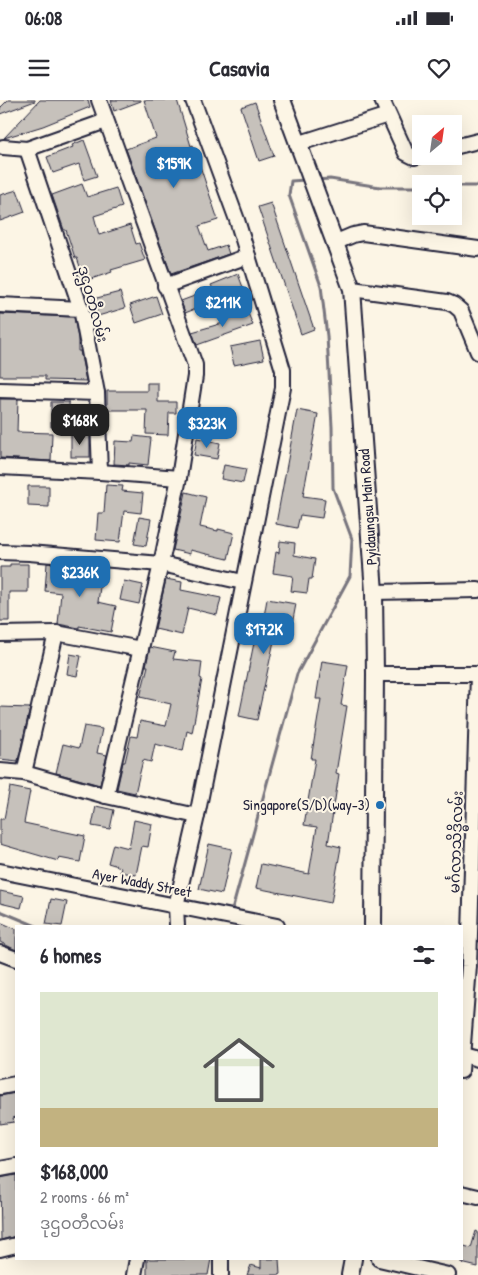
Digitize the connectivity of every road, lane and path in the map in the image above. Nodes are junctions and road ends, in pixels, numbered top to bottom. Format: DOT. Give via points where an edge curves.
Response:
graph roads {
  1 [pos="99,100"];
  2 [pos="193,100"];
  3 [pos="282,100"];
  4 [pos="382,100"];
  5 [pos="388,115"];
  6 [pos="106,121"];
  7 [pos="478,141"];
  8 [pos="297,144"];
  9 [pos="462,145"];
  10 [pos="1,146"];
  11 [pos="27,150"];
  12 [pos="412,156"];
  13 [pos="334,243"];
  14 [pos="478,249"];
  15 [pos="248,256"];
  16 [pos="165,286"];
  17 [pos="352,288"];
  18 [pos="0,305"];
  19 [pos="81,309"];
  20 [pos="478,352"];
  21 [pos="0,390"];
  22 [pos="97,393"];
  23 [pos="0,467"];
  24 [pos="100,472"];
  25 [pos="179,478"];
  26 [pos="0,552"];
  27 [pos="161,564"];
  28 [pos="243,582"];
  29 [pos="478,590"];
  30 [pos="374,592"];
  31 [pos="56,633"];
  32 [pos="0,634"];
  33 [pos="141,649"];
  34 [pos="376,674"];
  35 [pos="478,674"];
  36 [pos="0,771"];
  37 [pos="24,773"];
  38 [pos="106,796"];
  39 [pos="197,816"];
  40 [pos="0,871"];
  41 [pos="474,873"];
  42 [pos="176,906"];
  43 [pos="177,925"];
  44 [pos="272,925"];
  45 [pos="373,925"];
  46 [pos="0,953"];
  47 [pos="15,959"];
  48 [pos="469,966"];
  49 [pos="463,1055"];
  50 [pos="478,1059"];
  51 [pos="15,1084"];
  52 [pos="0,1087"];
  53 [pos="15,1166"];
  54 [pos="0,1170"];
  55 [pos="463,1194"];
  56 [pos="478,1197"];
  57 [pos="15,1245"];
  58 [pos="0,1249"];
  59 [pos="137,1260"];
  60 [pos="221,1260"];
  61 [pos="354,1260"];
  62 [pos="383,1260"];
  63 [pos="134,1275"];
  64 [pos="221,1275"];
  65 [pos="350,1275"];
  66 [pos="448,1275"];
  1 -- 6 [label="street"];
  2 -- 15 [label="street"];
  3 -- 8 [label="main road, Pyidaungsu Main Road"];
  4 -- 5 [label="street"];
  5 -- 8 [label="street"];
  5 -- 12 [label="street" via="406,153"];
  6 -- 11 [label="street"];
  6 -- 16 [label="street"];
  7 -- 9 [label="street"];
  8 -- 13 [label="main road, Pyidaungsu Main Road"];
  10 -- 11 [label="street"];
  11 -- 19 [label="street, ဒုဌဝတီလမ်း"];
  13 -- 14 [label="street" via="352,234 363,233"];
  13 -- 17 [label="main road, Pyidaungsu Main Road"];
  15 -- 16 [label="street"];
  15 -- 28 [label="street" via="282,370 283,388"];
  16 -- 25 [label="street" via="195,366"];
  17 -- 20 [label="street" via="454,305 461,311"];
  17 -- 30 [label="main road, Pyidaungsu Main Road"];
  18 -- 19 [label="street"];
  19 -- 22 [label="street, ဒုဌဝတီလမ်း"];
  21 -- 22 [label="street"];
  22 -- 24 [label="street, ဒုဌဝတီလမ်း"];
  23 -- 24 [label="street"];
  24 -- 25 [label="street"];
  25 -- 27 [label="street"];
  26 -- 27 [label="street"];
  27 -- 28 [label="street"];
  27 -- 33 [label="street"];
  28 -- 39 [label="street"];
  29 -- 30 [label="street"];
  30 -- 34 [label="main road, Pyidaungsu Main Road"];
  31 -- 32 [label="street"];
  31 -- 33 [label="street"];
  31 -- 37 [label="street"];
  33 -- 38 [label="street"];
  34 -- 35 [label="street"];
  34 -- 45 [label="main road, Pyidaungsu Main Road"];
  35 -- 41 [label="street, မင်္ဂလာသိဒ္ဓိလမ်း"];
  36 -- 37 [label="street"];
  37 -- 38 [label="street"];
  38 -- 39 [label="street"];
  39 -- 42 [label="street"];
  40 -- 42 [label="street, Ayer Waddy Street"];
  41 -- 48 [label="street, မင်္ဂလာသိဒ္ဓိလမ်း"];
  42 -- 43 [label="street"];
  42 -- 44 [label="street, Ayer Waddy Street"];
  46 -- 47 [label="street"];
  48 -- 49 [label="street, မင်္ဂလာသိဒ္ဓိလမ်း"];
  49 -- 50 [label="street"];
  51 -- 52 [label="street"];
  53 -- 54 [label="street"];
  55 -- 56 [label="street"];
  57 -- 58 [label="street"];
  59 -- 63 [label="street"];
  60 -- 64 [label="street"];
  61 -- 65 [label="main road"];
  62 -- 66 [label="street"];
}
